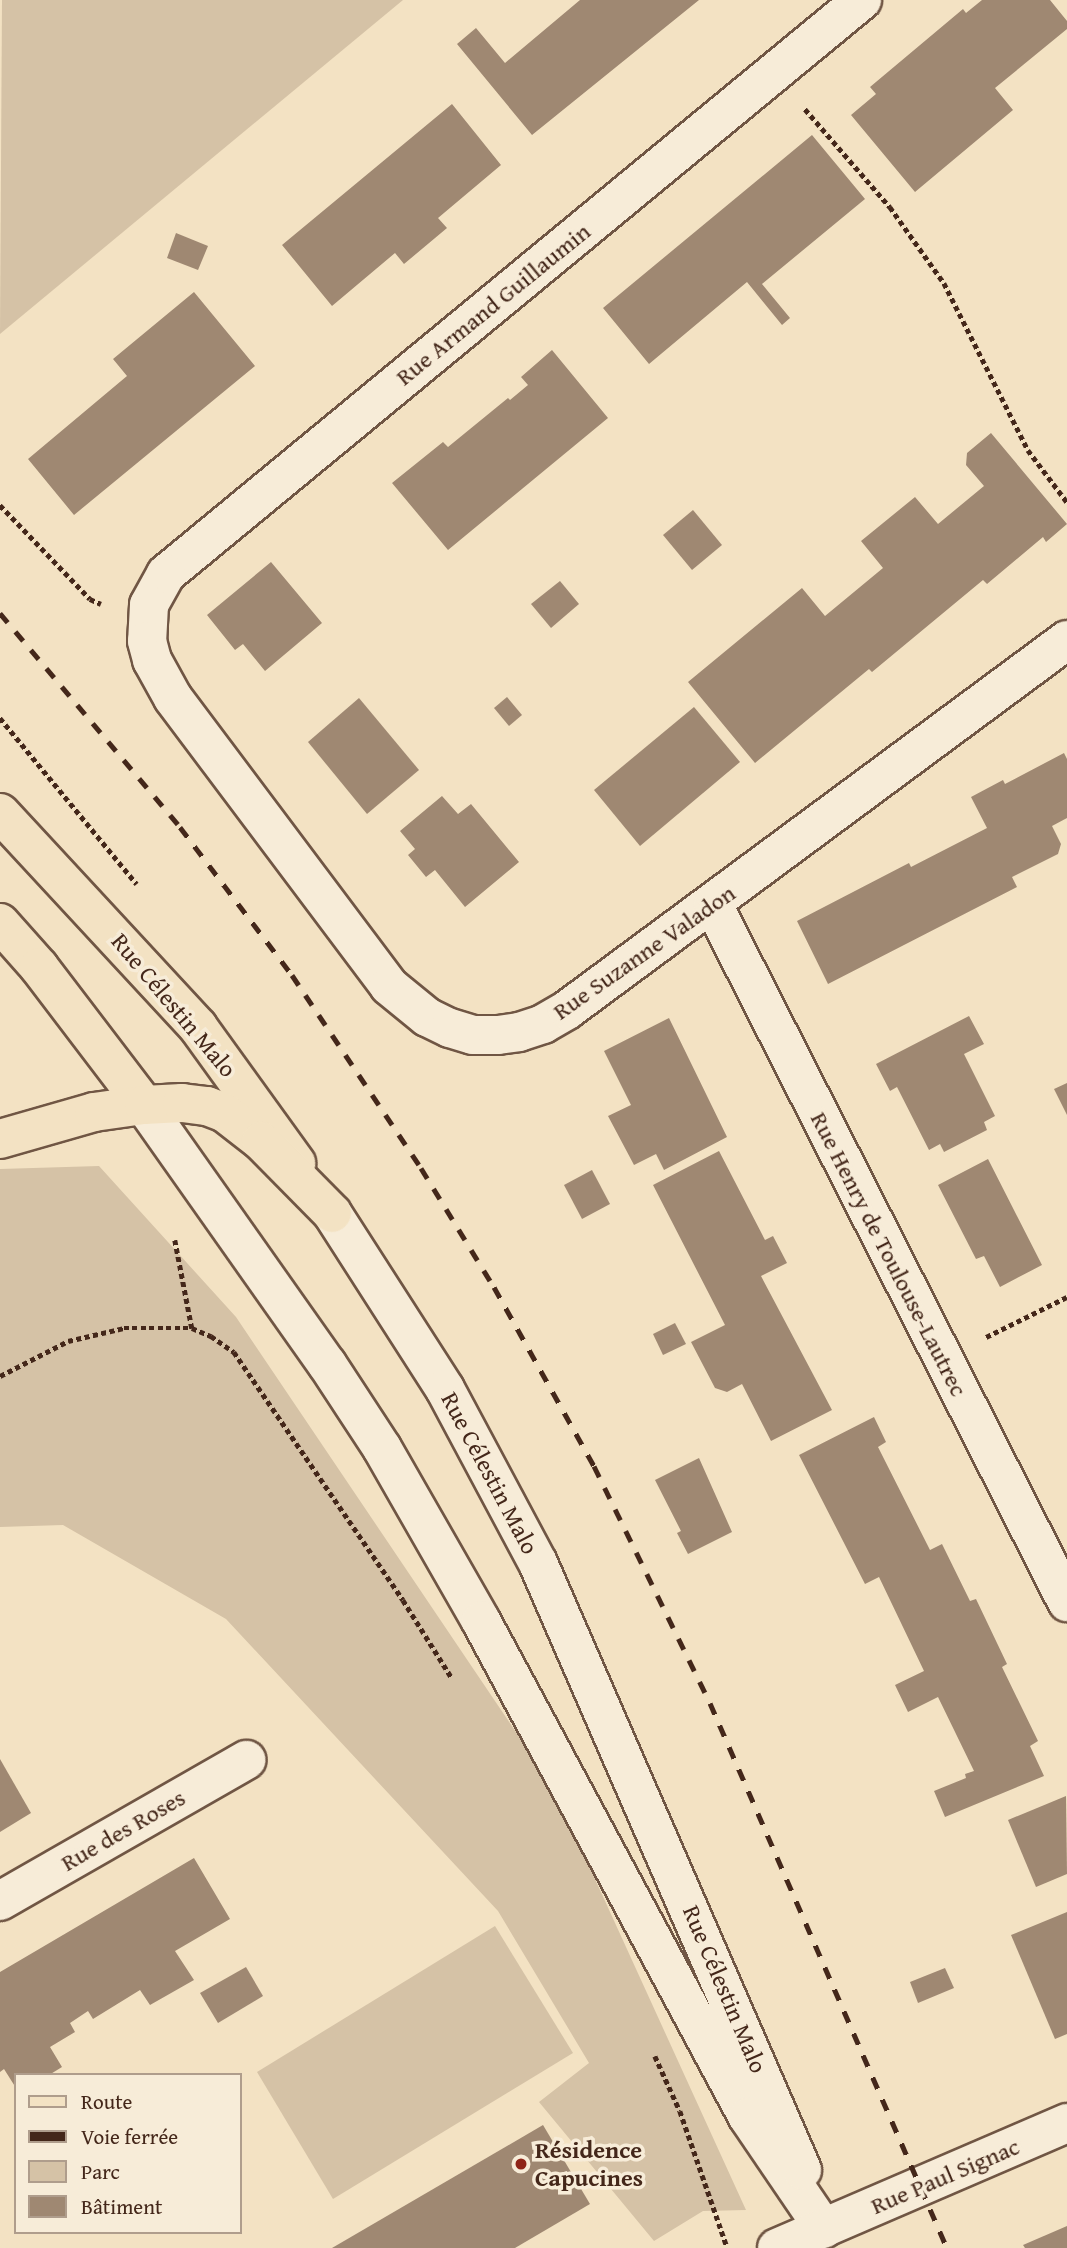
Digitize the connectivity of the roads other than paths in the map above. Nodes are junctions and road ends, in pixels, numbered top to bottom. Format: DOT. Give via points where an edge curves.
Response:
graph roads {
  1 [pos="862,0"];
  2 [pos="146,623"];
  3 [pos="1067,640"];
  4 [pos="0,813"];
  5 [pos="713,905"];
  6 [pos="0,923"];
  7 [pos="144,1105"];
  8 [pos="0,1139"];
  9 [pos="331,1213"];
  10 [pos="1067,1602"];
  11 [pos="246,1760"];
  12 [pos="0,1901"];
  13 [pos="1067,2123"];
  14 [pos="828,2238"];
  15 [pos="777,2248"];
  1 -- 2 [label="street, Rue Armand Guillaumin" via="180,561 155,590"];
  2 -- 5 [label="street, Rue Suzanne Valadon" via="152,660 173,698 388,986 427,1017 473,1035 519,1032 543,1024"];
  3 -- 5 [label="street, Rue Suzanne Valadon"];
  4 -- 9 [label="main road, Rue Célestin Malo" via="198,1027"];
  5 -- 10 [label="street, Rue Henry de Toulouse-Lautrec"];
  6 -- 7 [label="main road, Rue Célestin Malo"];
  7 -- 8 [label="main road" via="94,1112"];
  7 -- 9 [label="main road" via="182,1103 225,1113 261,1141"];
  7 -- 14 [label="street, Rue Célestin Malo" via="382,1448 481,1620 741,2106"];
  9 -- 14 [label="street, Rue Célestin Malo" via="439,1378 538,1563 732,2003"];
  11 -- 12 [label="street, Rue des Roses"];
  13 -- 14 [label="street, Rue Paul Signac"];
  14 -- 15 [label="street, Rue Paul Signac"];
}
